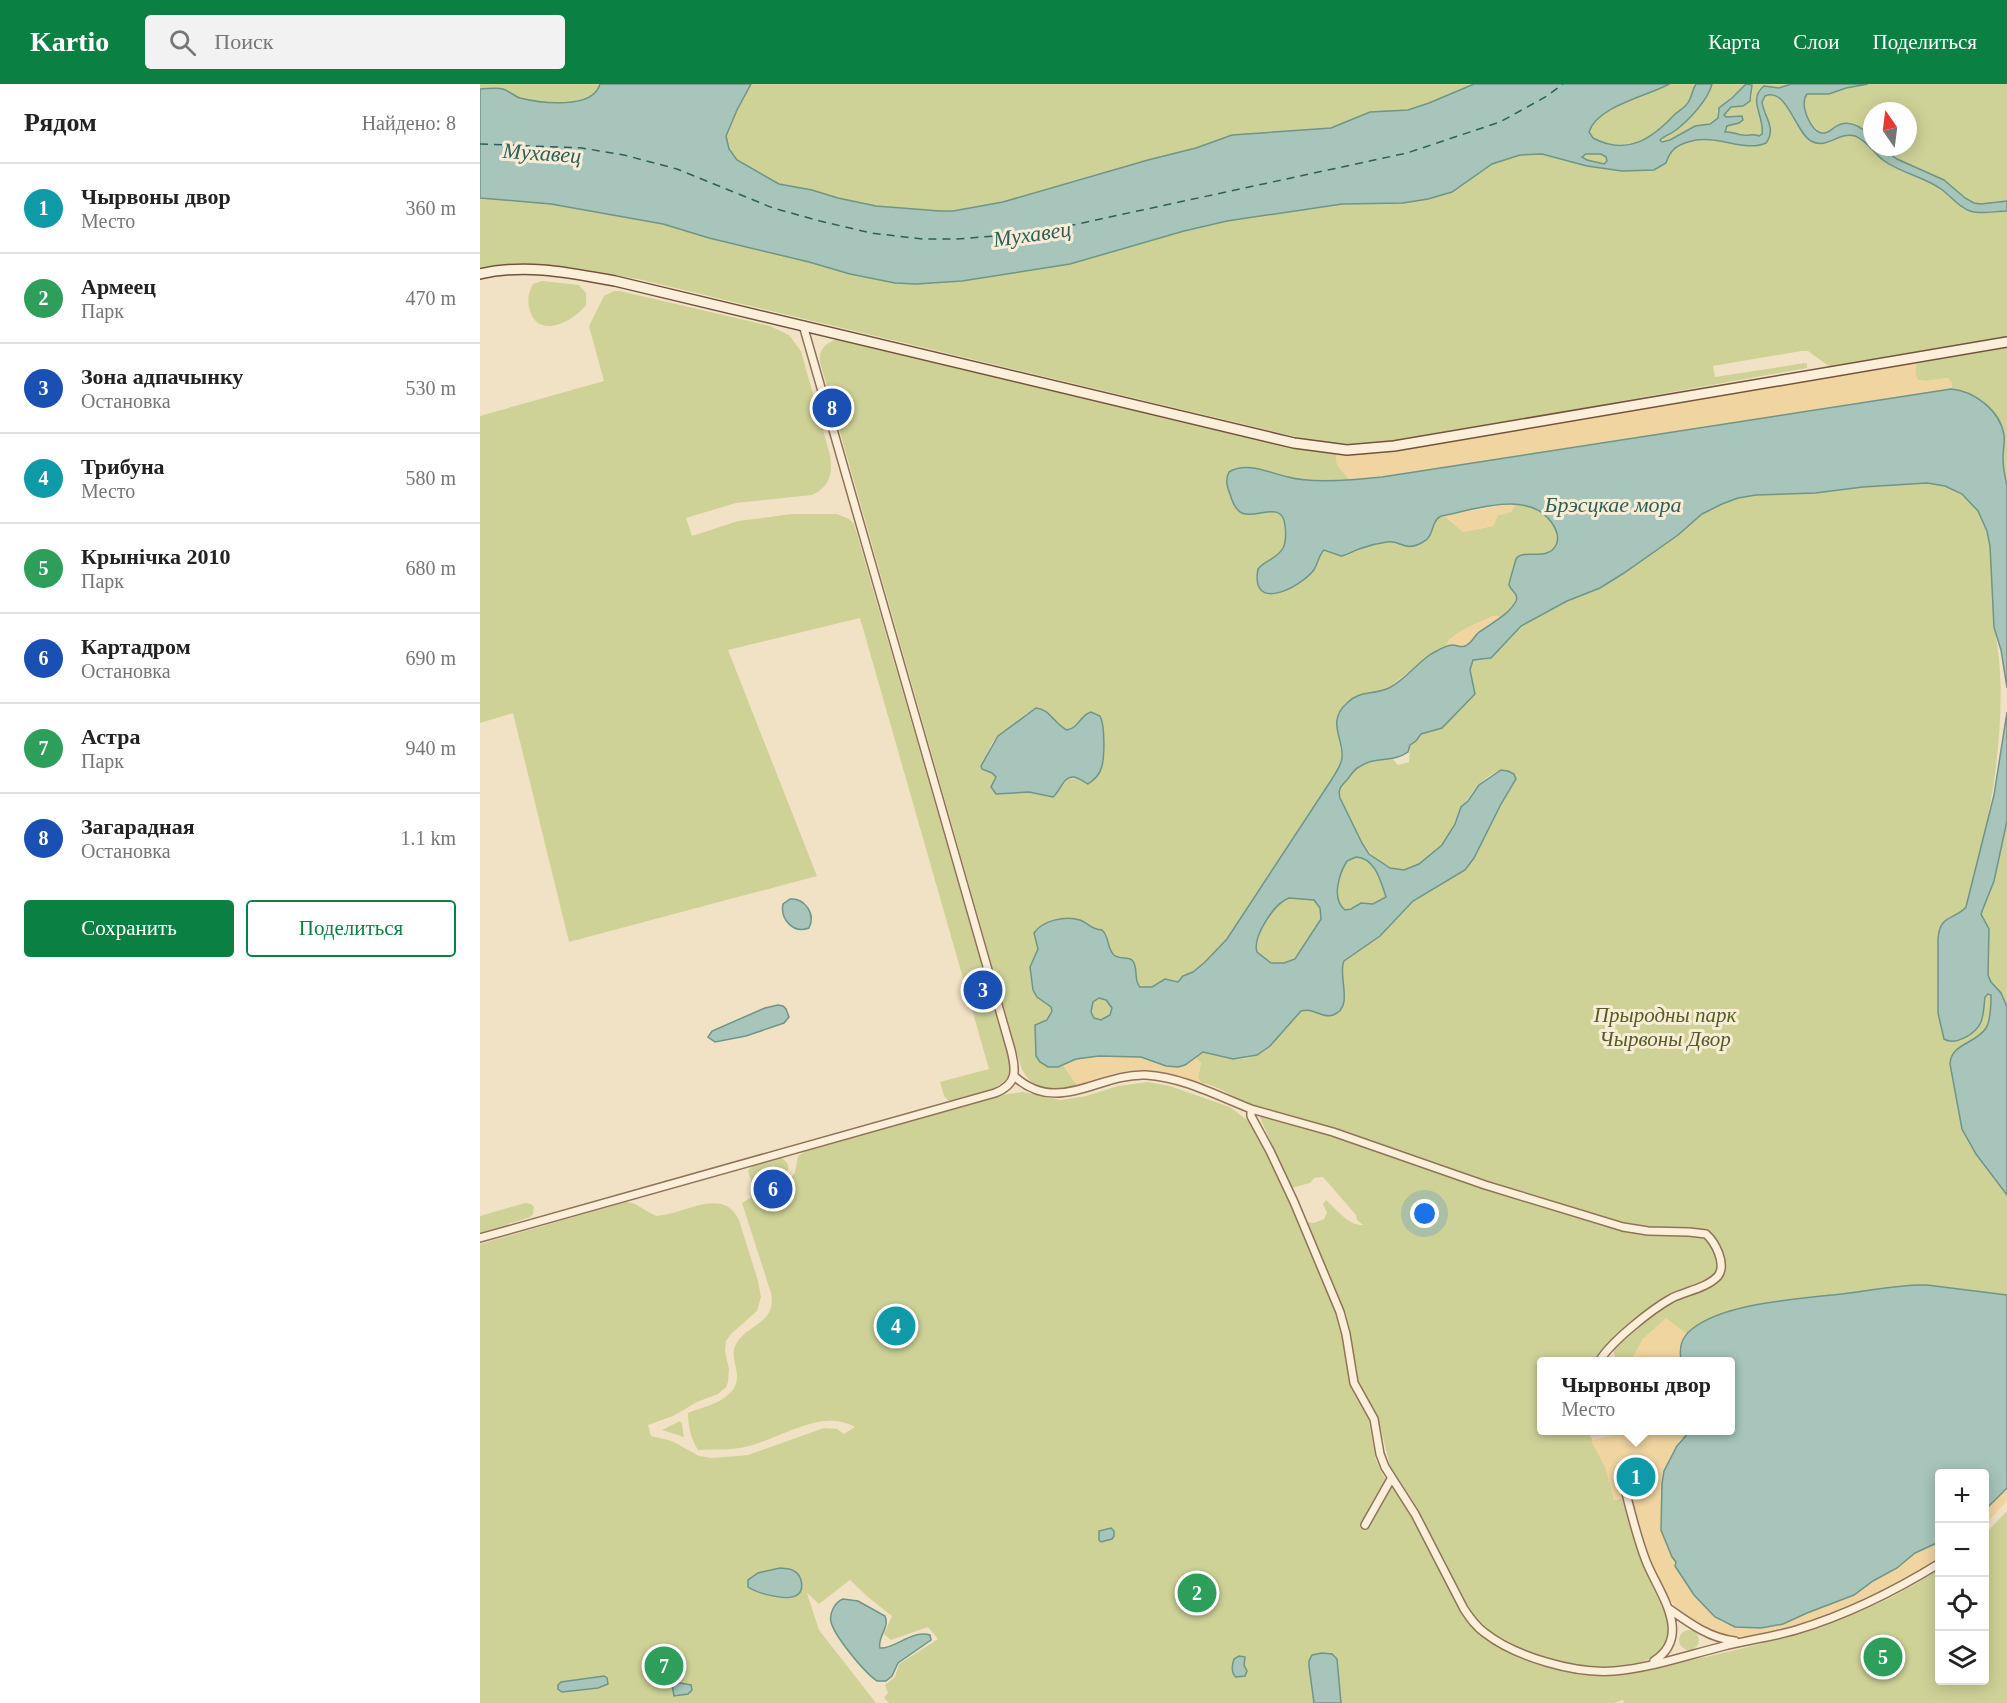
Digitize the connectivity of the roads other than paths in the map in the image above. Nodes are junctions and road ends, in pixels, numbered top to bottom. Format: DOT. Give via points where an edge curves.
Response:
graph roads {
  1 [pos="480,274"];
  2 [pos="803,325"];
  3 [pos="2007,342"];
  4 [pos="1014,1076"];
  5 [pos="1251,1109"];
  6 [pos="480,1238"];
  7 [pos="1602,1357"];
  8 [pos="1391,1479"];
  9 [pos="1624,1490"];
  10 [pos="1365,1525"];
  11 [pos="1935,1566"];
  12 [pos="1668,1608"];
  13 [pos="1741,1642"];
  14 [pos="1650,1665"];
  1 -- 2 [label="street" via="516,268 592,277"];
  2 -- 3 [label="street" via="1284,440 1347,450 1518,426"];
  2 -- 4 [label="street" via="1008,1039"];
  4 -- 5 [label="street" via="1035,1090 1062,1094 1134,1076 1156,1076"];
  4 -- 6 [label="street" via="1001,1090 964,1102"];
  5 -- 7 [label="street" via="1623,1227 1706,1234 1715,1245 1718,1275 1655,1309"];
  5 -- 8 [label="street" via="1341,1312 1354,1383 1374,1419 1380,1454"];
  8 -- 10 [label="street"];
  8 -- 14 [label="street" via="1415,1514 1464,1609 1484,1633 1531,1657 1574,1668 1614,1671"];
  9 -- 12 [label="street" via="1646,1562"];
  11 -- 13 [label="street" via="1840,1614"];
  12 -- 13 [label="street" via="1710,1635"];
  12 -- 14 [label="street" via="1671,1640"];
  13 -- 14 [label="street"];
}
